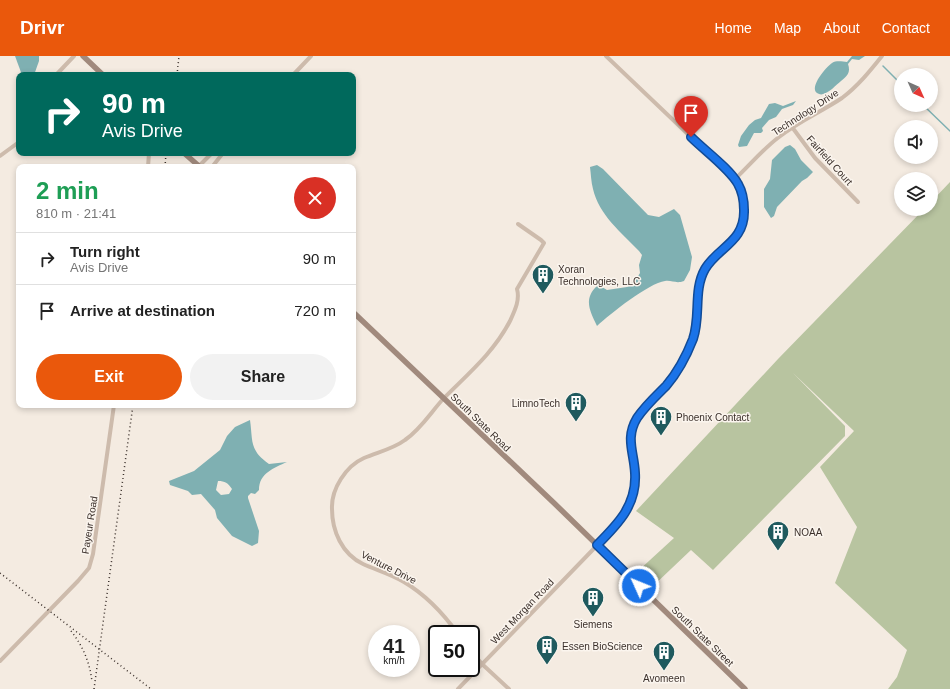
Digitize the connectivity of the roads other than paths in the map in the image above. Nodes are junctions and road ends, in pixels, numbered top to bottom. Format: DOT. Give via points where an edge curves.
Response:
graph roads {
  1 [pos="74,56"];
  2 [pos="83,56"];
  3 [pos="311,56"];
  4 [pos="606,56"];
  5 [pos="882,56"];
  6 [pos="59,72"];
  7 [pos="99,72"];
  8 [pos="296,72"];
  9 [pos="792,127"];
  10 [pos="16,144"];
  11 [pos="0,156"];
  12 [pos="187,156"];
  13 [pos="209,156"];
  14 [pos="221,156"];
  15 [pos="196,164"];
  16 [pos="202,164"];
  17 [pos="214,164"];
  18 [pos="735,179"];
  19 [pos="858,202"];
  20 [pos="518,224"];
  21 [pos="356,315"];
  22 [pos="444,399"];
  23 [pos="114,408"];
  24 [pos="597,545"];
  25 [pos="451,625"];
  26 [pos="0,661"];
  27 [pos="480,662"];
  28 [pos="482,664"];
  29 [pos="458,689"];
  30 [pos="509,689"];
  31 [pos="745,689"];
  1 -- 6 [label="street"];
  2 -- 7 [label="main road"];
  3 -- 8 [label="street"];
  4 -- 18 [label="street"];
  5 -- 9 [label="street, Technology Drive" via="854,88"];
  9 -- 18 [label="street, Technology Drive"];
  9 -- 19 [label="street, Fairfield Court" via="815,158"];
  10 -- 11 [label="street"];
  12 -- 15 [label="main road"];
  13 -- 16 [label="street"];
  14 -- 17 [label="street"];
  18 -- 24 [label="street, West Morgan Road" via="744,202 743,222 732,242 710,262 702,275 698,321 680,368 646,406 631,431 634,491 627,512"];
  20 -- 22 [label="street, Venture Drive" via="544,243 517,289 518,304 498,342"];
  21 -- 22 [label="main road, South State Road"];
  22 -- 24 [label="main road, South State Road"];
  22 -- 25 [label="street, Venture Drive" via="418,430 405,440 362,459 351,467 340,479 332,508 333,526 338,540 350,555 361,563 403,581 436,606"];
  23 -- 26 [label="street, Payeur Road" via="89,568"];
  24 -- 28 [label="street, West Morgan Road"];
  24 -- 31 [label="main road, South State Street"];
  27 -- 28 [label="street"];
  28 -- 29 [label="street, West Morgan Road"];
  28 -- 30 [label="street"];
}
